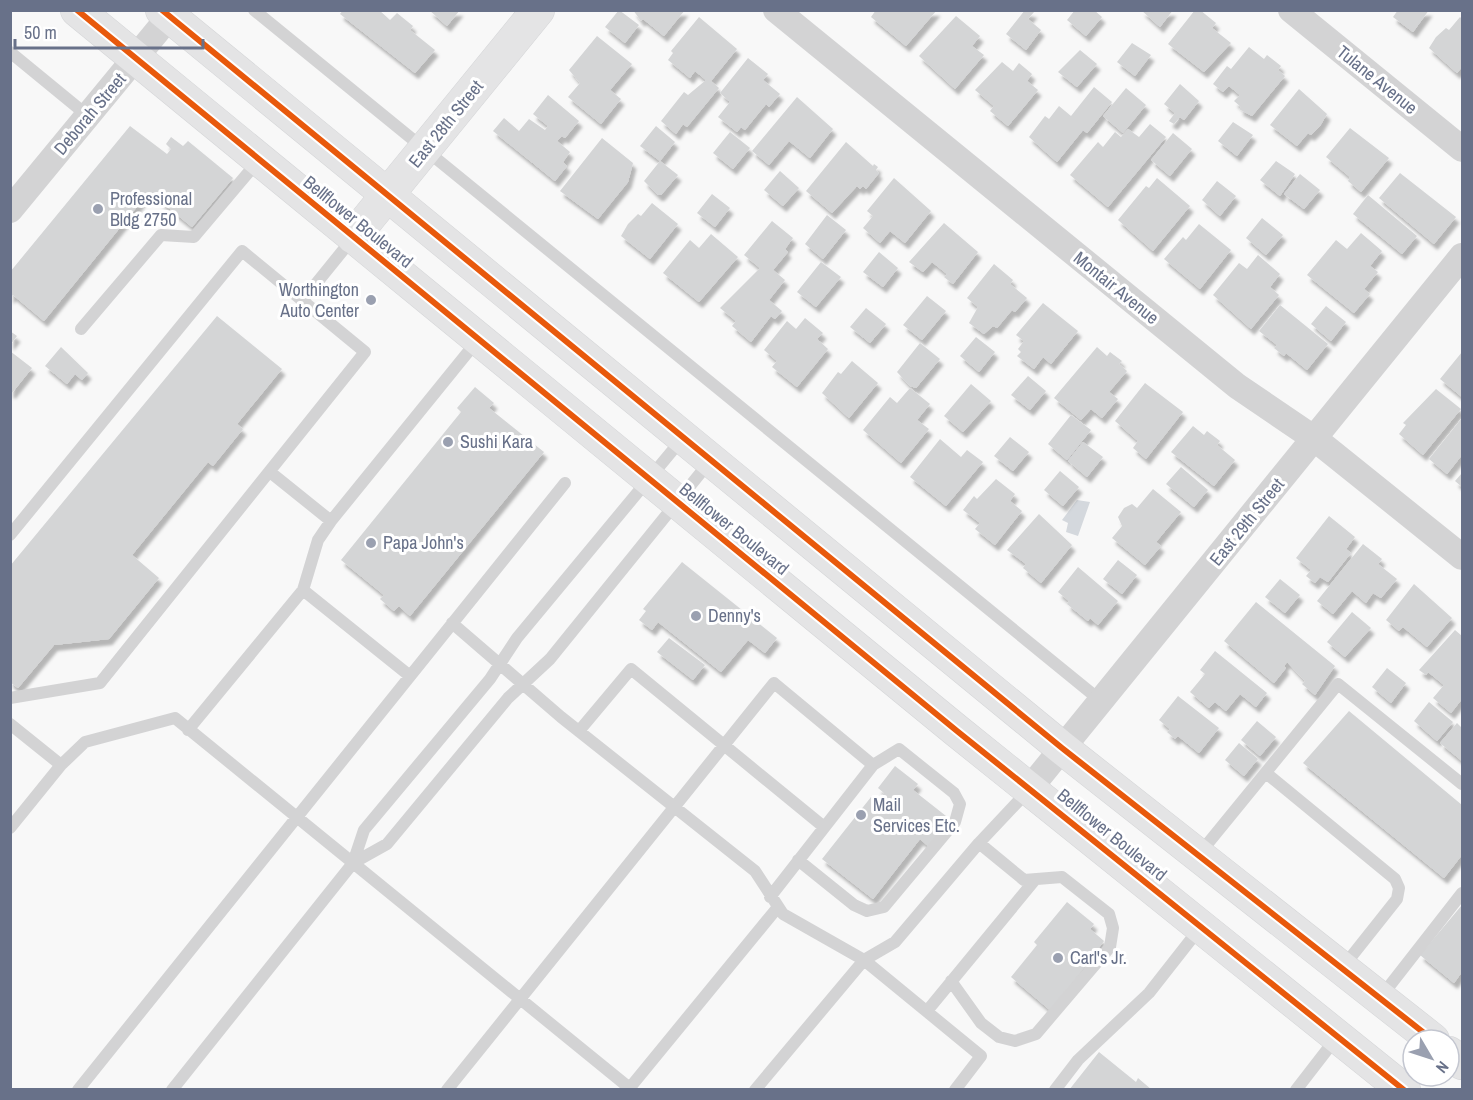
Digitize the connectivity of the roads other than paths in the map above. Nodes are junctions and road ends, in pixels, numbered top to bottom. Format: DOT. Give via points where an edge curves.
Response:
graph roads {
  1 [pos="76,10"];
  2 [pos="254,10"];
  3 [pos="538,10"];
  4 [pos="776,10"];
  5 [pos="1291,10"];
  6 [pos="166,14"];
  7 [pos="10,52"];
  8 [pos="135,60"];
  9 [pos="88,116"];
  10 [pos="1462,149"];
  11 [pos="424,151"];
  12 [pos="258,161"];
  13 [pos="387,195"];
  14 [pos="10,210"];
  15 [pos="353,237"];
  16 [pos="1462,256"];
  17 [pos="302,302"];
  18 [pos="81,329"];
  19 [pos="478,340"];
  20 [pos="684,437"];
  21 [pos="1315,439"];
  22 [pos="712,460"];
  23 [pos="270,471"];
  24 [pos="649,479"];
  25 [pos="565,483"];
  26 [pos="677,502"];
  27 [pos="332,521"];
  28 [pos="10,535"];
  29 [pos="1462,557"];
  30 [pos="303,590"];
  31 [pos="452,623"];
  32 [pos="501,664"];
  33 [pos="410,676"];
  34 [pos="522,683"];
  35 [pos="10,698"];
  36 [pos="1101,701"];
  37 [pos="10,724"];
  38 [pos="188,730"];
  39 [pos="579,730"];
  40 [pos="724,745"];
  41 [pos="1062,748"];
  42 [pos="61,765"];
  43 [pos="873,765"];
  44 [pos="1266,773"];
  45 [pos="1462,784"];
  46 [pos="1030,788"];
  47 [pos="675,807"];
  48 [pos="296,817"];
  49 [pos="824,827"];
  50 [pos="10,828"];
  51 [pos="979,843"];
  52 [pos="1199,854"];
  53 [pos="798,860"];
  54 [pos="353,863"];
  55 [pos="1034,880"];
  56 [pos="1462,893"];
  57 [pos="774,902"];
  58 [pos="1201,927"];
  59 [pos="864,960"];
  60 [pos="1343,968"];
  61 [pos="951,981"];
  62 [pos="1380,998"];
  63 [pos="521,999"];
  64 [pos="927,1011"];
  65 [pos="1418,1028"];
  66 [pos="1338,1036"];
  67 [pos="78,1089"];
  68 [pos="172,1089"];
  69 [pos="447,1089"];
  70 [pos="630,1089"];
  71 [pos="755,1089"];
  72 [pos="955,1089"];
  73 [pos="1055,1089"];
  74 [pos="1296,1089"];
  75 [pos="1404,1089"];
  1 -- 8 [label="main road, Bellflower Boulevard"];
  2 -- 11 [label="lane"];
  3 -- 11 [label="main road, East 28th Street"];
  4 -- 21 [label="street, Montair Avenue" via="1237,386"];
  5 -- 10 [label="street, Tulane Avenue"];
  6 -- 8 [label="street, Deborah Street"];
  6 -- 13 [label="main road, Bellflower Boulevard"];
  7 -- 9 [label="lane"];
  8 -- 9 [label="street, Deborah Street"];
  8 -- 12 [label="main road, Bellflower Boulevard"];
  9 -- 14 [label="street, Deborah Street"];
  11 -- 13 [label="main road, East 28th Street"];
  11 -- 36 [label="lane"];
  12 -- 15 [label="main road, Bellflower Boulevard"];
  12 -- 18 [label="lane" via="194,237 161,234"];
  13 -- 15 [label="main road, East 28th Street"];
  13 -- 20 [label="main road, Bellflower Boulevard"];
  15 -- 17 [label="lane"];
  15 -- 19 [label="main road, Bellflower Boulevard"];
  16 -- 21 [label="street, East 29th Street"];
  17 -- 23 [label="lane" via="365,352"];
  17 -- 28 [label="lane" via="242,251"];
  19 -- 24 [label="main road, Bellflower Boulevard"];
  19 -- 27 [label="lane"];
  20 -- 22 [label="main road, Bellflower Boulevard"];
  20 -- 24 [label="lane"];
  21 -- 29 [label="street, Montair Avenue"];
  21 -- 36 [label="street, East 29th Street"];
  22 -- 26 [label="lane"];
  22 -- 41 [label="main road, Bellflower Boulevard"];
  23 -- 27 [label="lane"];
  23 -- 35 [label="lane" via="100,683"];
  24 -- 26 [label="main road, Bellflower Boulevard"];
  24 -- 32 [label="lane" via="516,638"];
  25 -- 31 [label="lane"];
  26 -- 34 [label="lane" via="550,659"];
  26 -- 46 [label="main road, Bellflower Boulevard"];
  27 -- 30 [label="lane" via="318,540"];
  30 -- 33 [label="lane"];
  30 -- 38 [label="lane"];
  31 -- 32 [label="lane"];
  31 -- 33 [label="lane"];
  32 -- 34 [label="lane"];
  32 -- 54 [label="lane" via="364,830"];
  33 -- 48 [label="lane"];
  34 -- 39 [label="lane"];
  34 -- 54 [label="lane" via="387,844"];
  36 -- 41 [label="street, East 29th Street"];
  37 -- 42 [label="lane"];
  38 -- 42 [label="lane" via="175,718 86,742"];
  38 -- 48 [label="lane"];
  39 -- 40 [label="lane" via="631,669"];
  39 -- 47 [label="lane"];
  40 -- 43 [label="lane" via="774,683"];
  40 -- 47 [label="lane"];
  40 -- 49 [label="lane"];
  41 -- 46 [label="street, East 29th Street"];
  41 -- 52 [label="main road, Bellflower Boulevard"];
  42 -- 50 [label="lane"];
  43 -- 49 [label="lane"];
  43 -- 53 [label="lane" via="899,749 954,793 960,804 955,822 884,906 867,911"];
  44 -- 45 [label="lane" via="1338,684"];
  44 -- 52 [label="lane"];
  44 -- 60 [label="lane" via="1395,879 1399,888 1397,899"];
  46 -- 51 [label="lane"];
  46 -- 58 [label="main road, Bellflower Boulevard"];
  47 -- 57 [label="lane" via="755,871"];
  47 -- 63 [label="lane"];
  48 -- 54 [label="lane"];
  48 -- 67 [label="lane"];
  49 -- 53 [label="lane"];
  51 -- 55 [label="lane" via="1024,880"];
  51 -- 59 [label="lane" via="895,942"];
  52 -- 60 [label="main road, Bellflower Boulevard"];
  53 -- 57 [label="lane"];
  54 -- 63 [label="lane"];
  54 -- 68 [label="lane"];
  55 -- 61 [label="lane"];
  55 -- 61 [label="lane" via="1062,878 1108,914 1113,928 1110,947 1036,1034 1015,1041 999,1037 981,1023"];
  56 -- 62 [label="lane"];
  57 -- 59 [label="lane" via="783,914"];
  57 -- 70 [label="lane"];
  58 -- 66 [label="main road, Bellflower Boulevard"];
  58 -- 73 [label="lane" via="1149,993 1078,1060"];
  59 -- 64 [label="lane"];
  59 -- 71 [label="lane"];
  60 -- 62 [label="main road, Bellflower Boulevard"];
  61 -- 64 [label="lane"];
  62 -- 65 [label="main road, Bellflower Boulevard"];
  63 -- 69 [label="lane"];
  63 -- 70 [label="lane"];
  64 -- 72 [label="lane" via="981,1056"];
  66 -- 74 [label="lane"];
  66 -- 75 [label="main road, Bellflower Boulevard"];
}
